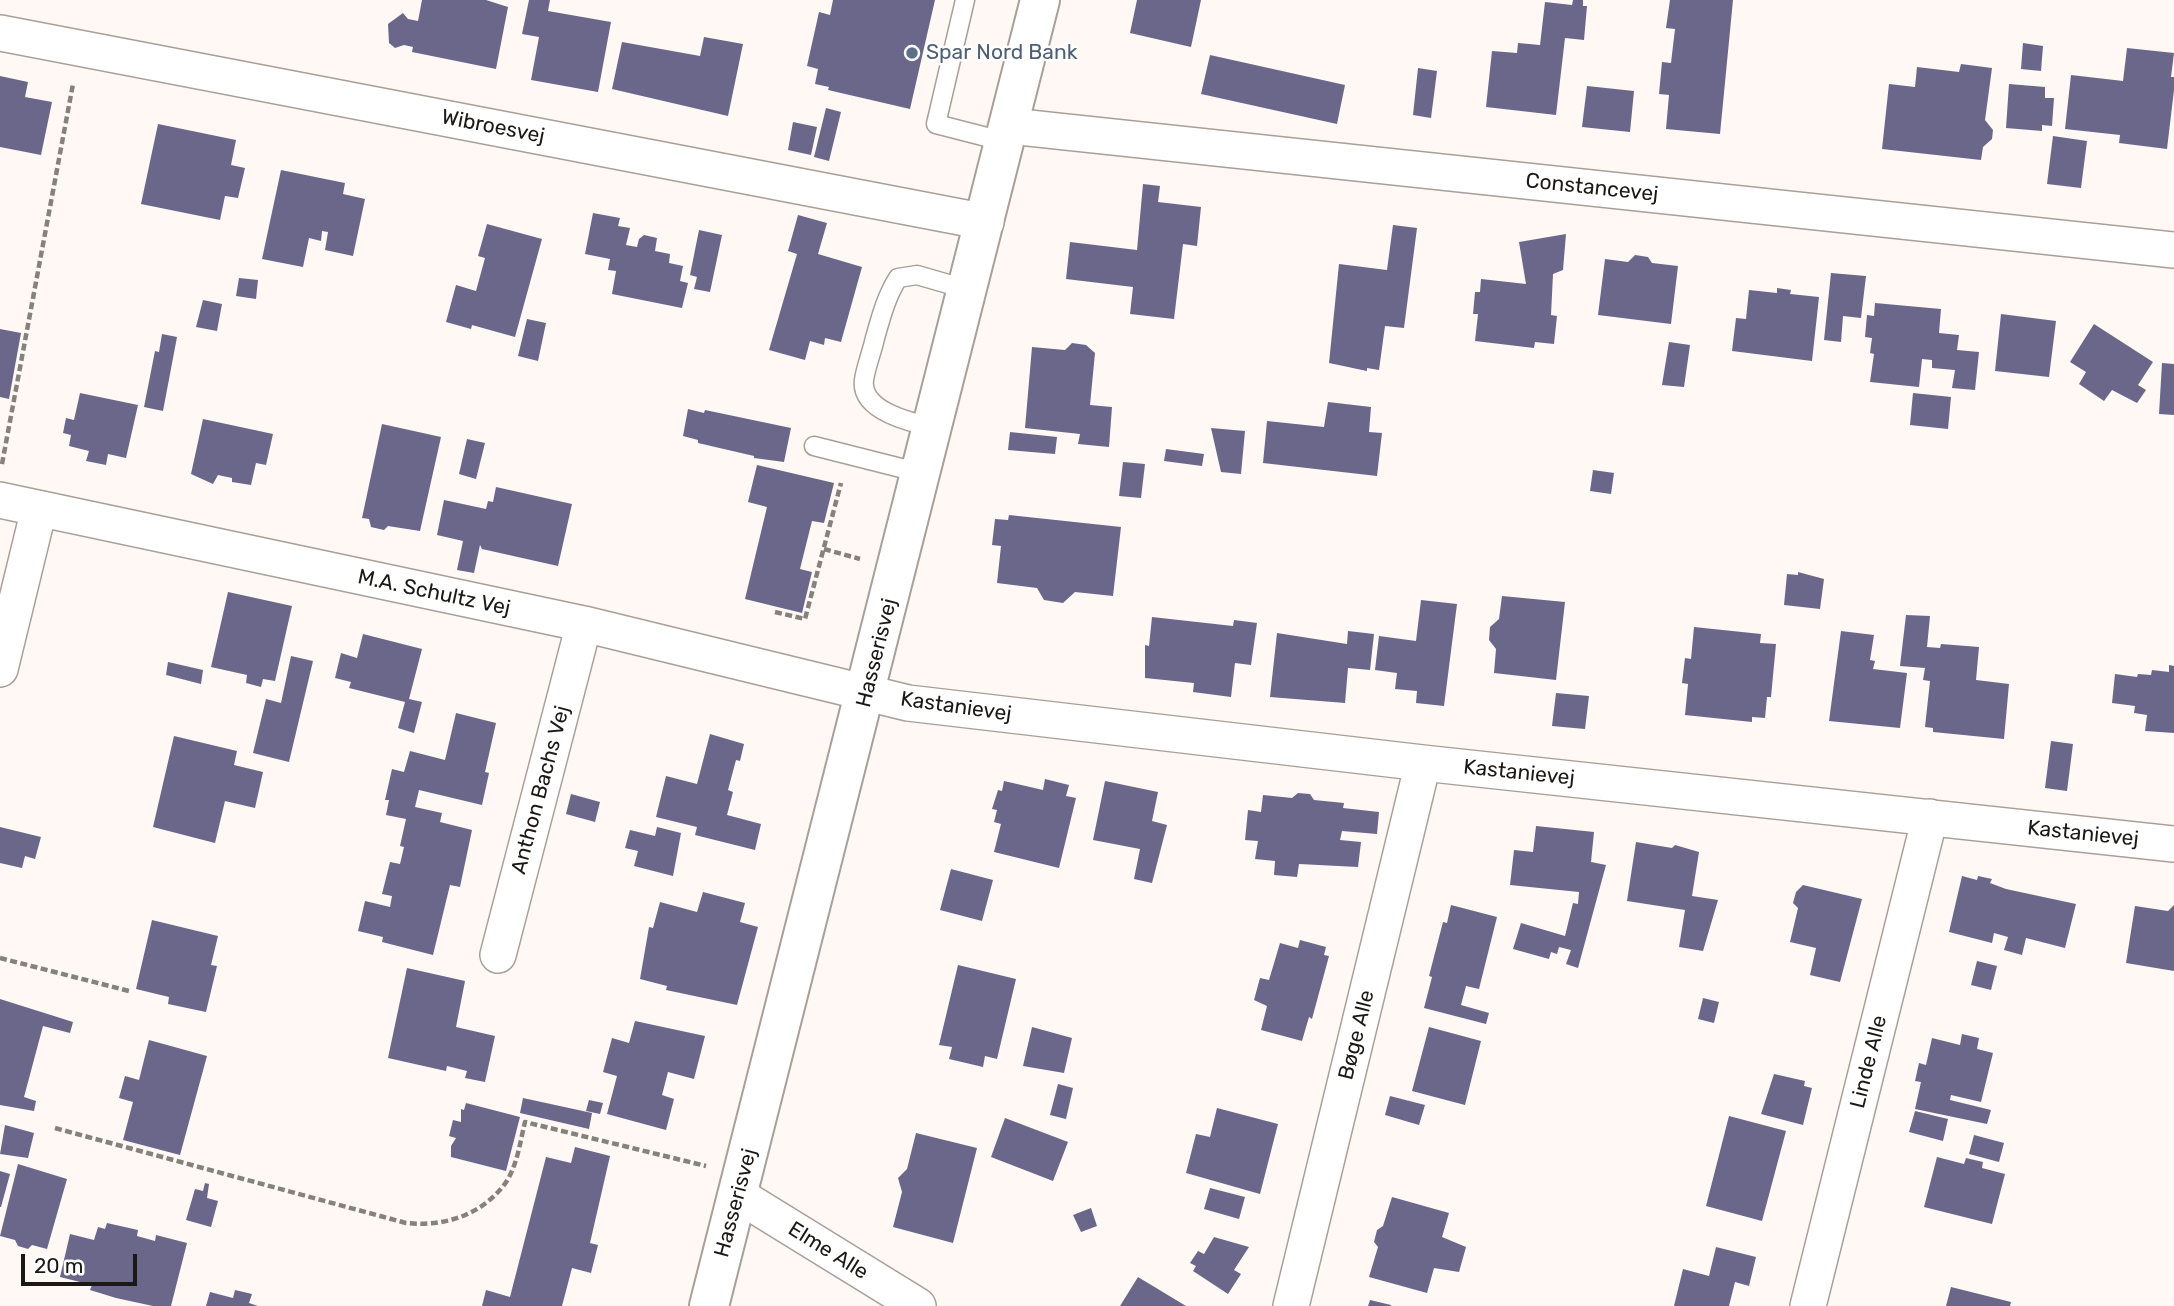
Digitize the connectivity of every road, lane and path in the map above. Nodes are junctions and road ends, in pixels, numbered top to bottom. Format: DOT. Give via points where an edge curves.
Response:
graph roads {
  1 [pos="965,0"];
  2 [pos="1033,2"];
  3 [pos="0,33"];
  4 [pos="80,48"];
  5 [pos="1008,134"];
  6 [pos="986,222"];
  7 [pos="2174,250"];
  8 [pos="969,290"];
  9 [pos="934,427"];
  10 [pos="814,446"];
  11 [pos="848,455"];
  12 [pos="923,469"];
  13 [pos="0,472"];
  14 [pos="0,500"];
  15 [pos="39,509"];
  16 [pos="824,549"];
  17 [pos="863,560"];
  18 [pos="775,612"];
  19 [pos="584,624"];
  20 [pos="0,669"];
  21 [pos="867,692"];
  22 [pos="1423,763"];
  23 [pos="1930,817"];
  24 [pos="2174,844"];
  25 [pos="498,955"];
  26 [pos="0,958"];
  27 [pos="129,991"];
  28 [pos="55,1128"];
  29 [pos="725,1182"];
  30 [pos="709,1306"];
  31 [pos="918,1306"];
  32 [pos="1291,1306"];
  33 [pos="1808,1306"];
  1 -- 5 [label="lane" via="936,124"];
  2 -- 5 [label="street, Hasserisvej"];
  3 -- 4 [label="street, Wibroesvej"];
  4 -- 6 [label="street, Wibroesvej"];
  4 -- 13 [label="path"];
  5 -- 6 [label="street, Hasserisvej"];
  5 -- 7 [label="street, Constancevej"];
  6 -- 8 [label="street, Hasserisvej"];
  8 -- 9 [label="street, Hasserisvej"];
  8 -- 9 [label="lane" via="917,275 898,278 887,295 863,383 868,398 888,413"];
  9 -- 12 [label="street, Hasserisvej"];
  10 -- 11 [label="lane"];
  11 -- 12 [label="lane"];
  11 -- 16 [label="path"];
  12 -- 21 [label="street, Hasserisvej"];
  14 -- 15 [label="street, M.A. Schultz Vej"];
  15 -- 19 [label="street, M.A. Schultz Vej"];
  15 -- 20 [label="street"];
  16 -- 17 [label="path"];
  16 -- 18 [label="path" via="805,619"];
  19 -- 21 [label="street, M.A. Schultz Vej"];
  19 -- 25 [label="street, Anthon Bachs Vej"];
  21 -- 22 [label="street, Kastanievej" via="908,703"];
  21 -- 29 [label="street, Hasserisvej"];
  22 -- 23 [label="street, Kastanievej"];
  22 -- 32 [label="street, Bøge Alle"];
  23 -- 24 [label="street, Kastanievej"];
  23 -- 33 [label="street, Linde Alle"];
  26 -- 27 [label="path"];
  28 -- 29 [label="path" via="426,1225 468,1214 504,1185 525,1122"];
  29 -- 30 [label="street, Hasserisvej"];
  29 -- 31 [label="street, Elme Alle"];
}
